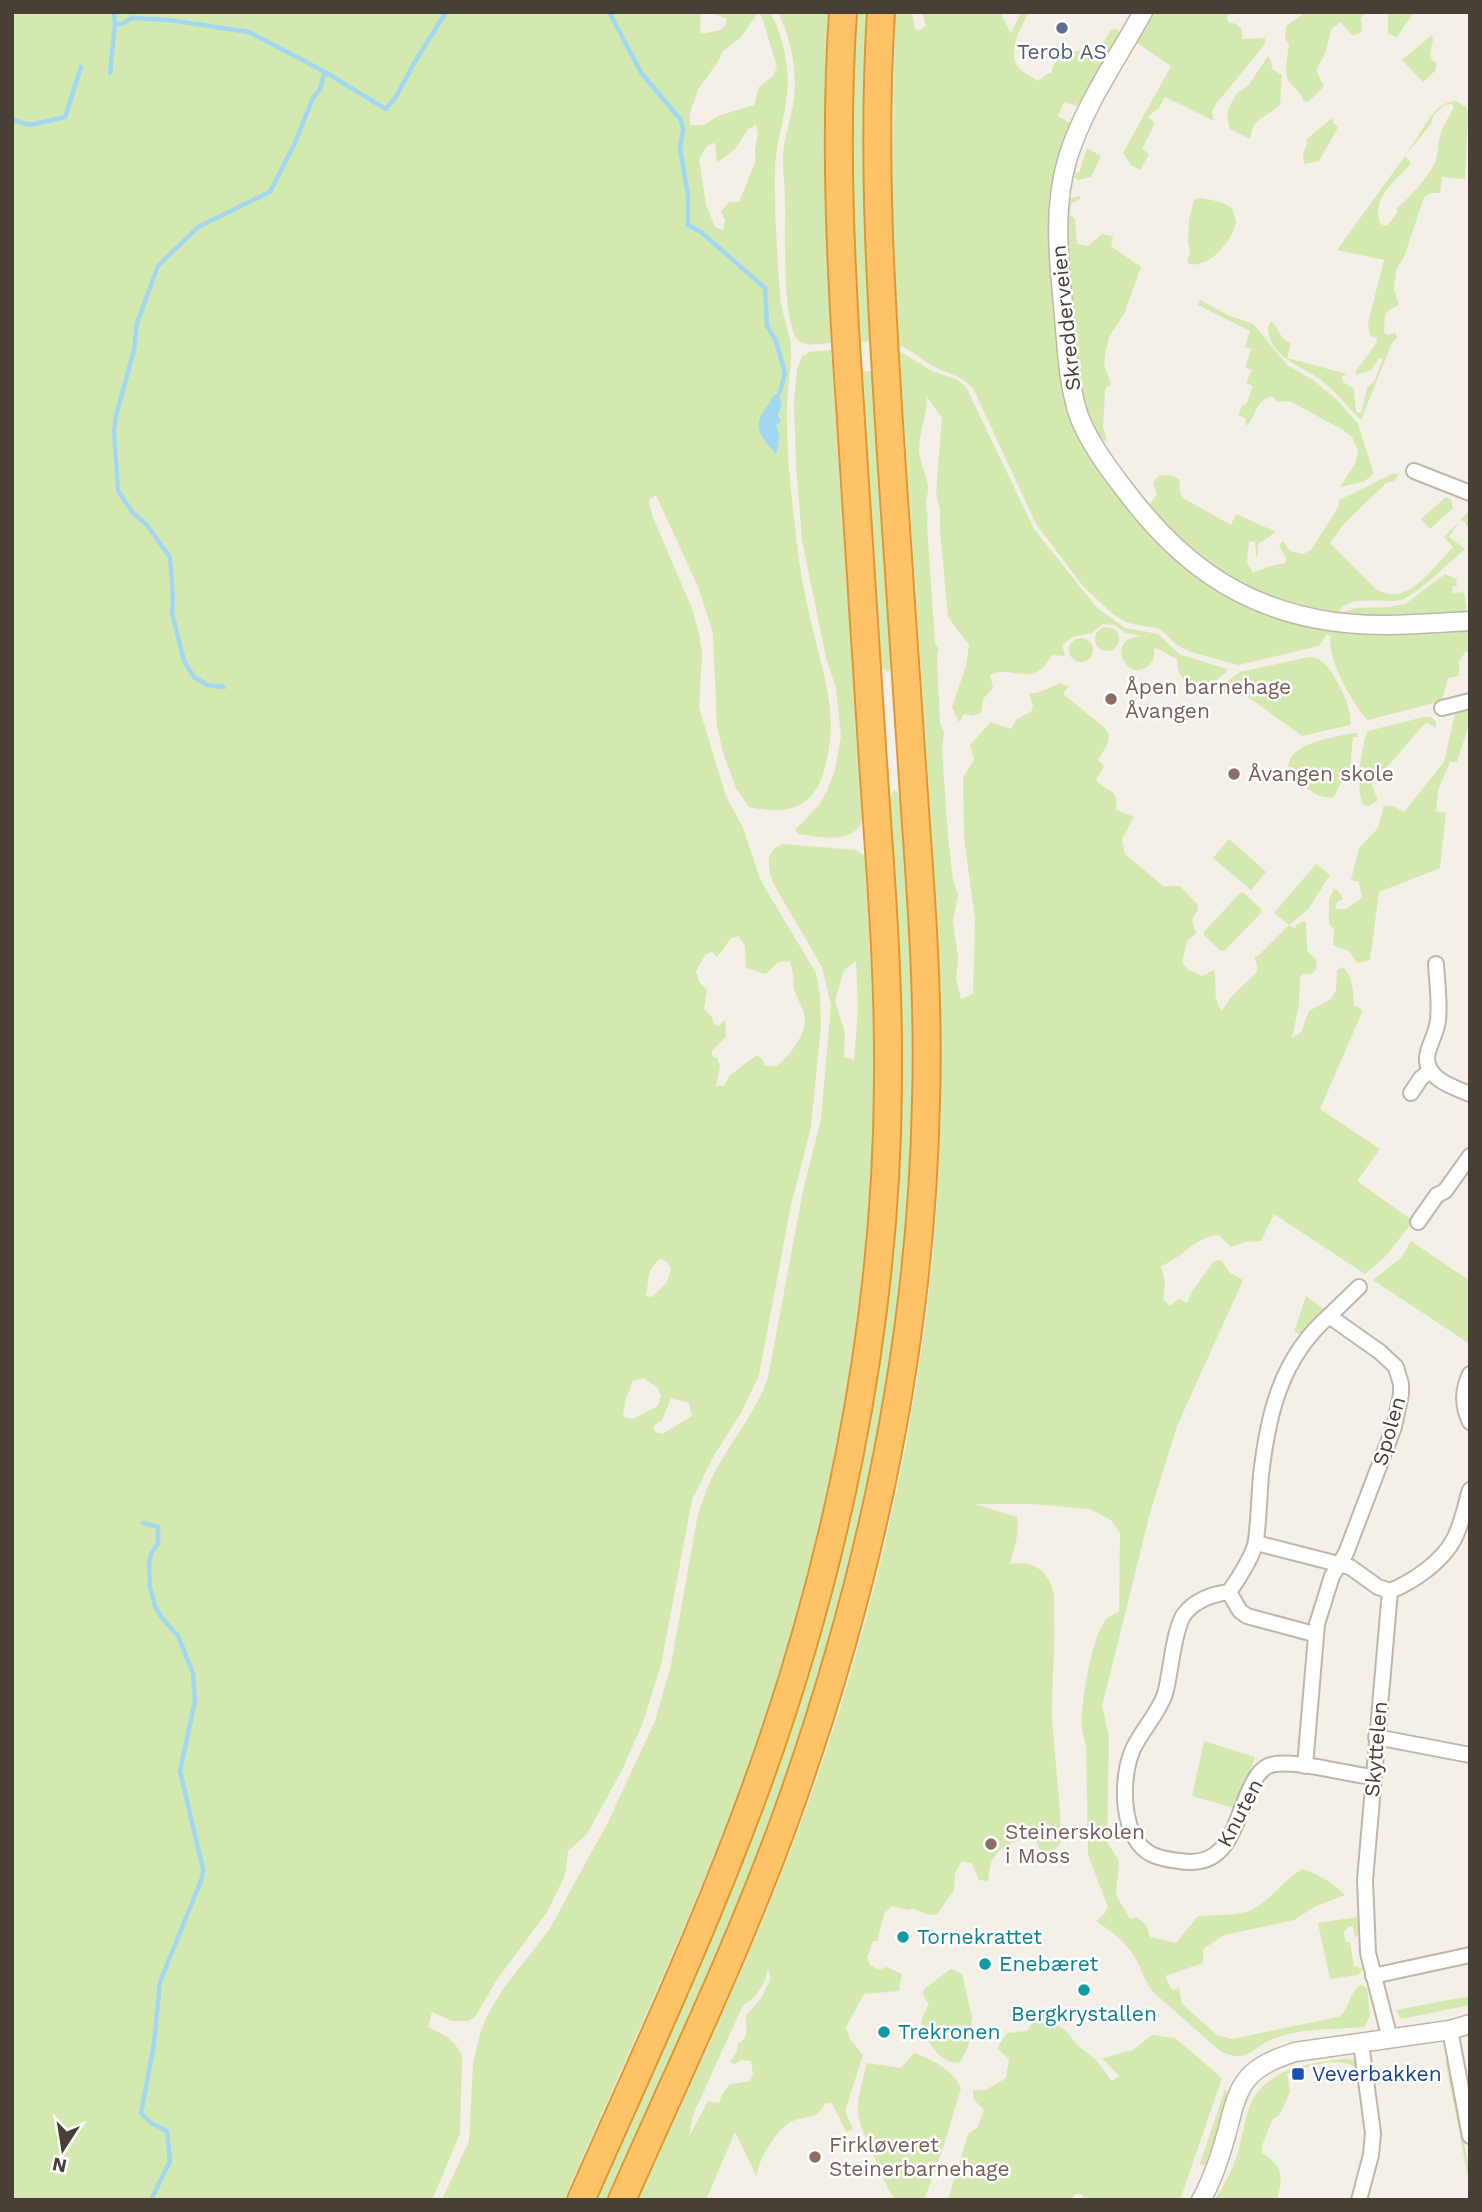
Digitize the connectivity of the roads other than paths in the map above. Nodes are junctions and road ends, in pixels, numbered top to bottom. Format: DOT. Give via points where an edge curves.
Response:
graph roads {
  1 [pos="843,12"];
  2 [pos="881,12"];
  3 [pos="1143,12"];
  4 [pos="1414,471"];
  5 [pos="1470,493"];
  6 [pos="1470,621"];
  7 [pos="1470,701"];
  8 [pos="1442,708"];
  9 [pos="1436,964"];
  10 [pos="1430,1071"];
  11 [pos="1411,1093"];
  12 [pos="1470,1094"];
  13 [pos="1470,1156"];
  14 [pos="1418,1222"];
  15 [pos="1359,1287"];
  16 [pos="1329,1316"];
  17 [pos="1470,1374"];
  18 [pos="1470,1422"];
  19 [pos="1470,1490"];
  20 [pos="1256,1543"];
  21 [pos="1338,1564"];
  22 [pos="1390,1591"];
  23 [pos="1229,1592"];
  24 [pos="1314,1634"];
  25 [pos="1376,1737"];
  26 [pos="1470,1755"];
  27 [pos="1305,1766"];
  28 [pos="1373,1777"];
  29 [pos="1470,1955"];
  30 [pos="1373,1976"];
  31 [pos="1470,2024"];
  32 [pos="1450,2029"];
  33 [pos="1390,2039"];
  34 [pos="1361,2043"];
  35 [pos="1465,2088"];
  36 [pos="1470,2136"];
  37 [pos="581,2200"];
  38 [pos="622,2200"];
  39 [pos="1201,2200"];
  40 [pos="1359,2200"];
  1 -- 37 [label="highway" via="839,201 885,938 888,1081 874,1303 831,1539 788,1695 681,1975"];
  2 -- 38 [label="highway" via="877,137 883,320 926,1021 920,1221 910,1325 865,1561 832,1681 785,1821"];
  3 -- 6 [label="street, Skredderveien" via="1077,134 1059,199 1058,245 1070,376 1087,434 1143,514 1169,542 1203,571 1246,596 1300,616 1342,624"];
  4 -- 5 [label="street"];
  7 -- 8 [label="street"];
  9 -- 10 [label="street" via="1438,1020 1427,1055"];
  10 -- 11 [label="street"];
  10 -- 12 [label="street" via="1438,1080"];
  13 -- 14 [label="street"];
  15 -- 16 [label="street"];
  16 -- 20 [label="street" via="1300,1347 1279,1385 1266,1439"];
  16 -- 21 [label="street, Spolen" via="1396,1367 1401,1384 1394,1427"];
  17 -- 18 [label="street" via="1464,1394"];
  19 -- 22 [label="street" via="1450,1546 1411,1581"];
  20 -- 21 [label="street"];
  20 -- 23 [label="street"];
  21 -- 22 [label="street"];
  21 -- 24 [label="street"];
  22 -- 25 [label="street, Skyttelen"];
  23 -- 24 [label="street" via="1247,1616"];
  23 -- 27 [label="street, Knuten" via="1205,1598 1181,1621 1164,1697 1130,1756 1125,1804 1133,1834 1153,1855 1188,1863 1208,1861 1225,1844 1259,1773 1273,1765"];
  24 -- 27 [label="street"];
  25 -- 26 [label="street"];
  25 -- 28 [label="street, Skyttelen"];
  27 -- 28 [label="street, Knuten"];
  28 -- 30 [label="street, Skyttelen" via="1365,1880"];
  29 -- 30 [label="street"];
  30 -- 33 [label="street, Skyttelen"];
  31 -- 32 [label="street"];
  32 -- 33 [label="street"];
  32 -- 35 [label="street"];
  33 -- 34 [label="street"];
  34 -- 39 [label="street" via="1295,2052 1246,2080"];
  34 -- 40 [label="street" via="1373,2133"];
  35 -- 36 [label="street"];
}
